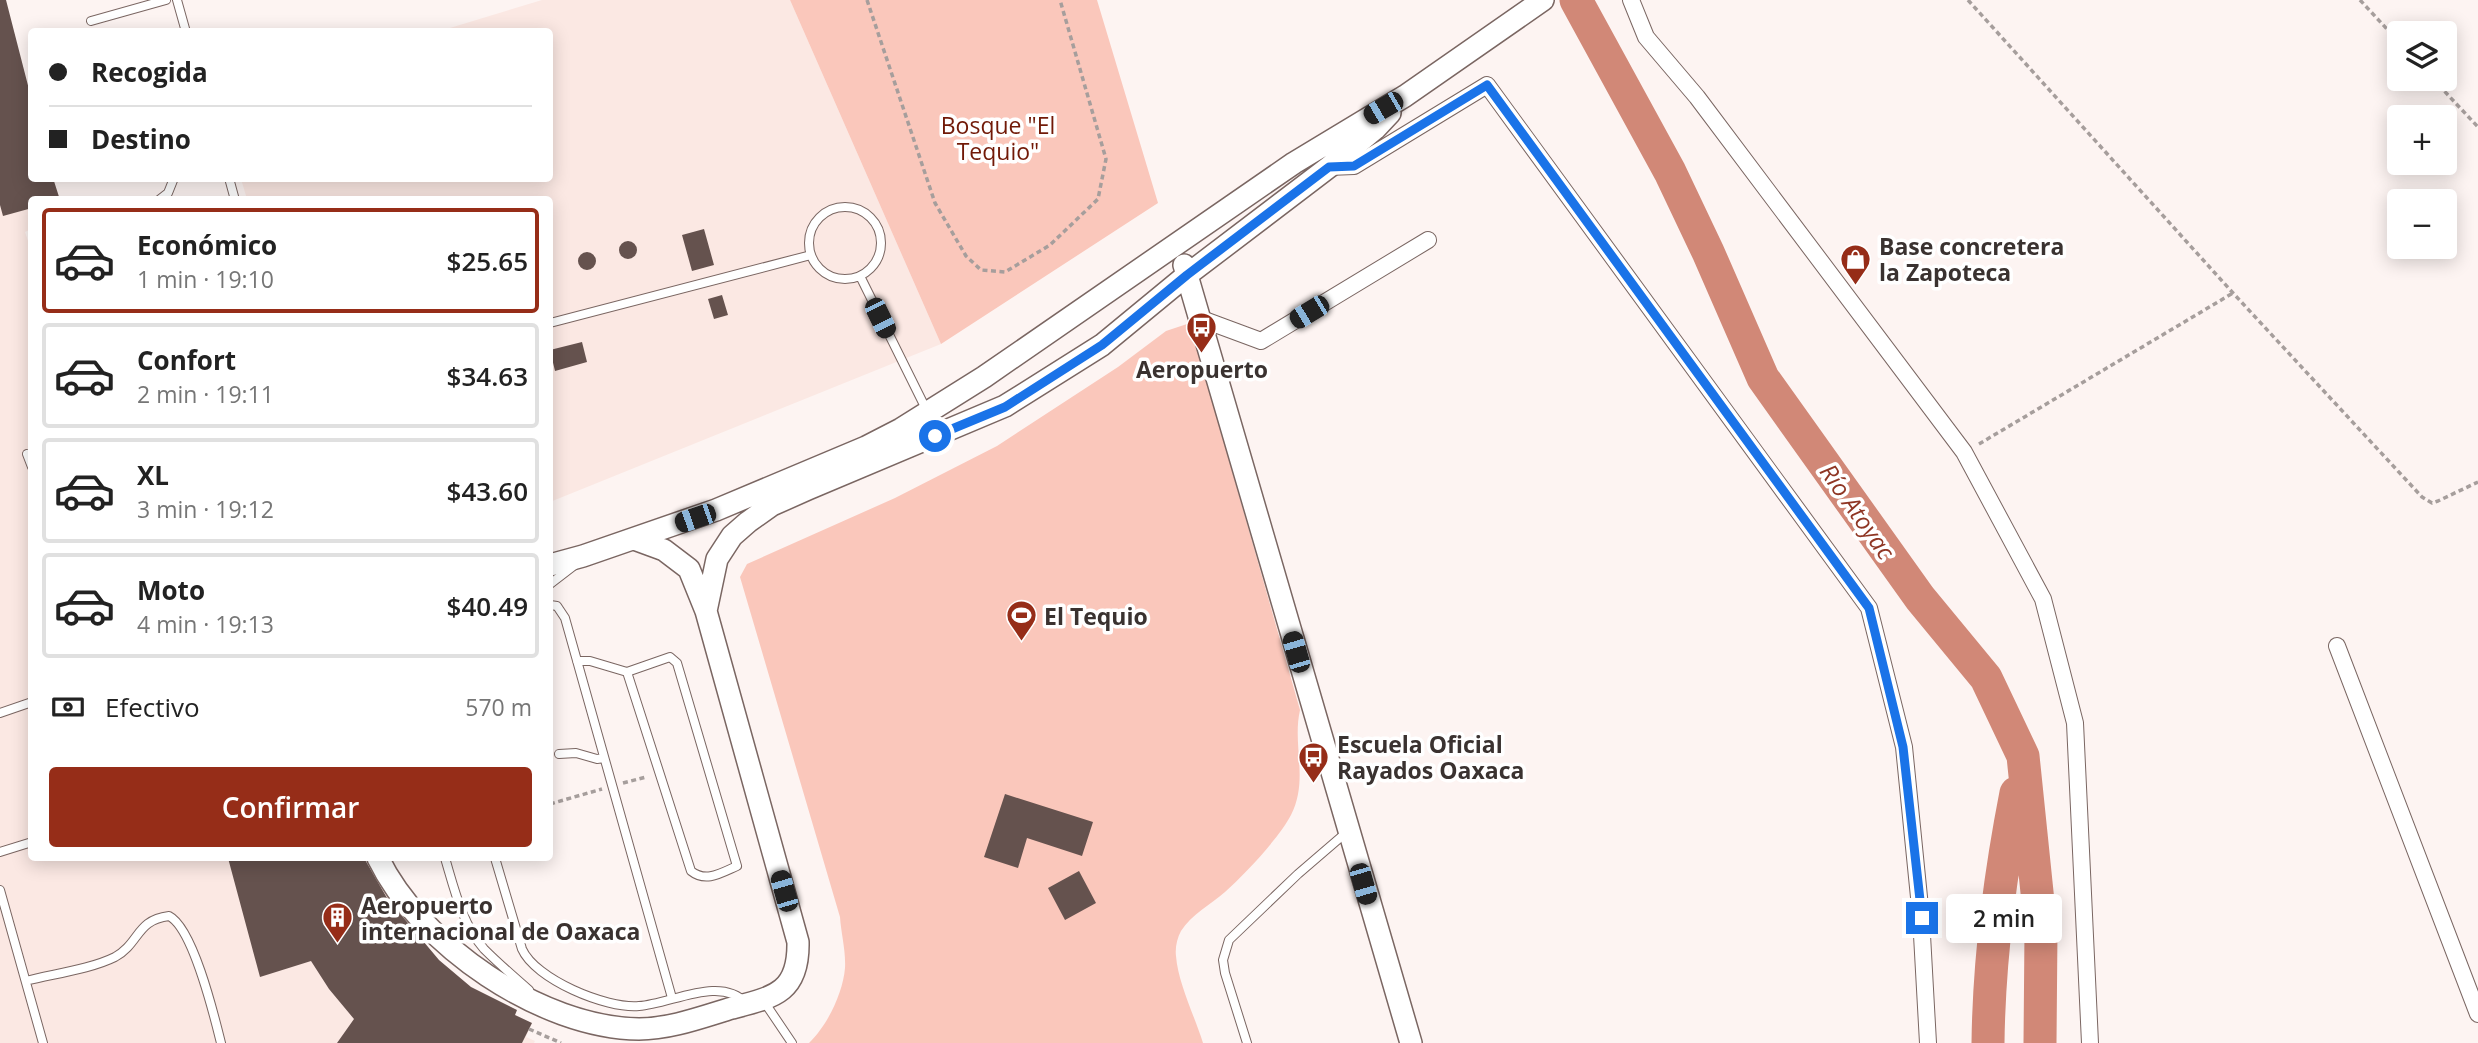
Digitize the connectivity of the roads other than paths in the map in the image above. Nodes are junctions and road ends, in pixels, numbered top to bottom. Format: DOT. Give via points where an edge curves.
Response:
graph roads {
  1 [pos="166,0"];
  2 [pos="177,0"];
  3 [pos="1543,0"];
  4 [pos="1631,0"];
  5 [pos="91,21"];
  6 [pos="185,28"];
  7 [pos="1405,96"];
  8 [pos="1329,167"];
  9 [pos="1428,240"];
  10 [pos="1178,242"];
  11 [pos="811,255"];
  12 [pos="1187,275"];
  13 [pos="860,276"];
  14 [pos="1199,318"];
  15 [pos="553,322"];
  16 [pos="928,414"];
  17 [pos="634,539"];
  18 [pos="583,556"];
  19 [pos="553,564"];
  20 [pos="553,582"];
  21 [pos="553,605"];
  22 [pos="706,611"];
  23 [pos="2337,646"];
  24 [pos="577,662"];
  25 [pos="627,672"];
  26 [pos="28,703"];
  27 [pos="0,713"];
  28 [pos="559,754"];
  29 [pos="604,758"];
  30 [pos="1348,831"];
  31 [pos="28,843"];
  32 [pos="0,852"];
  33 [pos="380,861"];
  34 [pos="445,861"];
  35 [pos="496,861"];
  36 [pos="0,890"];
  37 [pos="26,981"];
  38 [pos="672,998"];
  39 [pos="755,1002"];
  40 [pos="545,1005"];
  41 [pos="2478,1014"];
  42 [pos="43,1043"];
  43 [pos="221,1043"];
  44 [pos="792,1043"];
  45 [pos="1247,1043"];
  46 [pos="1410,1043"];
  47 [pos="1928,1043"];
  48 [pos="2090,1043"];
  1 -- 5 [label="lane"];
  2 -- 6 [label="lane"];
  3 -- 7 [label="street"];
  4 -- 48 [label="street" via="1646,37 1697,97 1964,452 2043,600 2075,723"];
  7 -- 8 [label="street"];
  7 -- 10 [label="street" via="1294,163"];
  8 -- 12 [label="street"];
  8 -- 47 [label="street" via="1354,166 1487,85 1869,608 1903,747 1922,918"];
  9 -- 14 [label="street" via="1261,341"];
  10 -- 12 [label="street"];
  10 -- 16 [label="street"];
  11 -- 13 [label="lane" via="825,274 849,279"];
  11 -- 13 [label="lane" via="811,230 818,219 840,208 865,213 880,233 881,246 878,258"];
  11 -- 15 [label="lane"];
  12 -- 14 [label="street"];
  12 -- 22 [label="street" via="1102,345 1005,407 764,511 732,536 717,559"];
  13 -- 16 [label="lane"];
  14 -- 30 [label="street"];
  16 -- 17 [label="street" via="866,447"];
  17 -- 18 [label="street"];
  17 -- 22 [label="street" via="664,550 689,569"];
  18 -- 19 [label="street"];
  18 -- 20 [label="lane"];
  21 -- 24 [label="lane" via="565,618"];
  22 -- 39 [label="street" via="798,942 792,981"];
  23 -- 41 [label="street"];
  24 -- 25 [label="lane" via="590,661"];
  24 -- 29 [label="lane"];
  25 -- 25 [label="lane" via="691,871 710,877 737,866 677,663 670,657"];
  26 -- 27 [label="lane"];
  28 -- 29 [label="lane"];
  29 -- 38 [label="lane"];
  30 -- 45 [label="lane" via="1229,940 1223,960 1225,973"];
  30 -- 46 [label="street"];
  31 -- 32 [label="lane"];
  33 -- 40 [label="street" via="396,889 443,941 495,982"];
  34 -- 40 [label="lane" via="458,902 483,947"];
  35 -- 38 [label="lane" via="522,949 537,970 593,998 618,1004 639,1006"];
  36 -- 37 [label="lane"];
  37 -- 42 [label="lane"];
  37 -- 43 [label="lane" via="107,961 128,946 148,922 169,916 176,919 190,944"];
  38 -- 39 [label="lane" via="726,992"];
  39 -- 40 [label="street" via="682,1023 641,1029 592,1024"];
  39 -- 44 [label="lane"];
}
